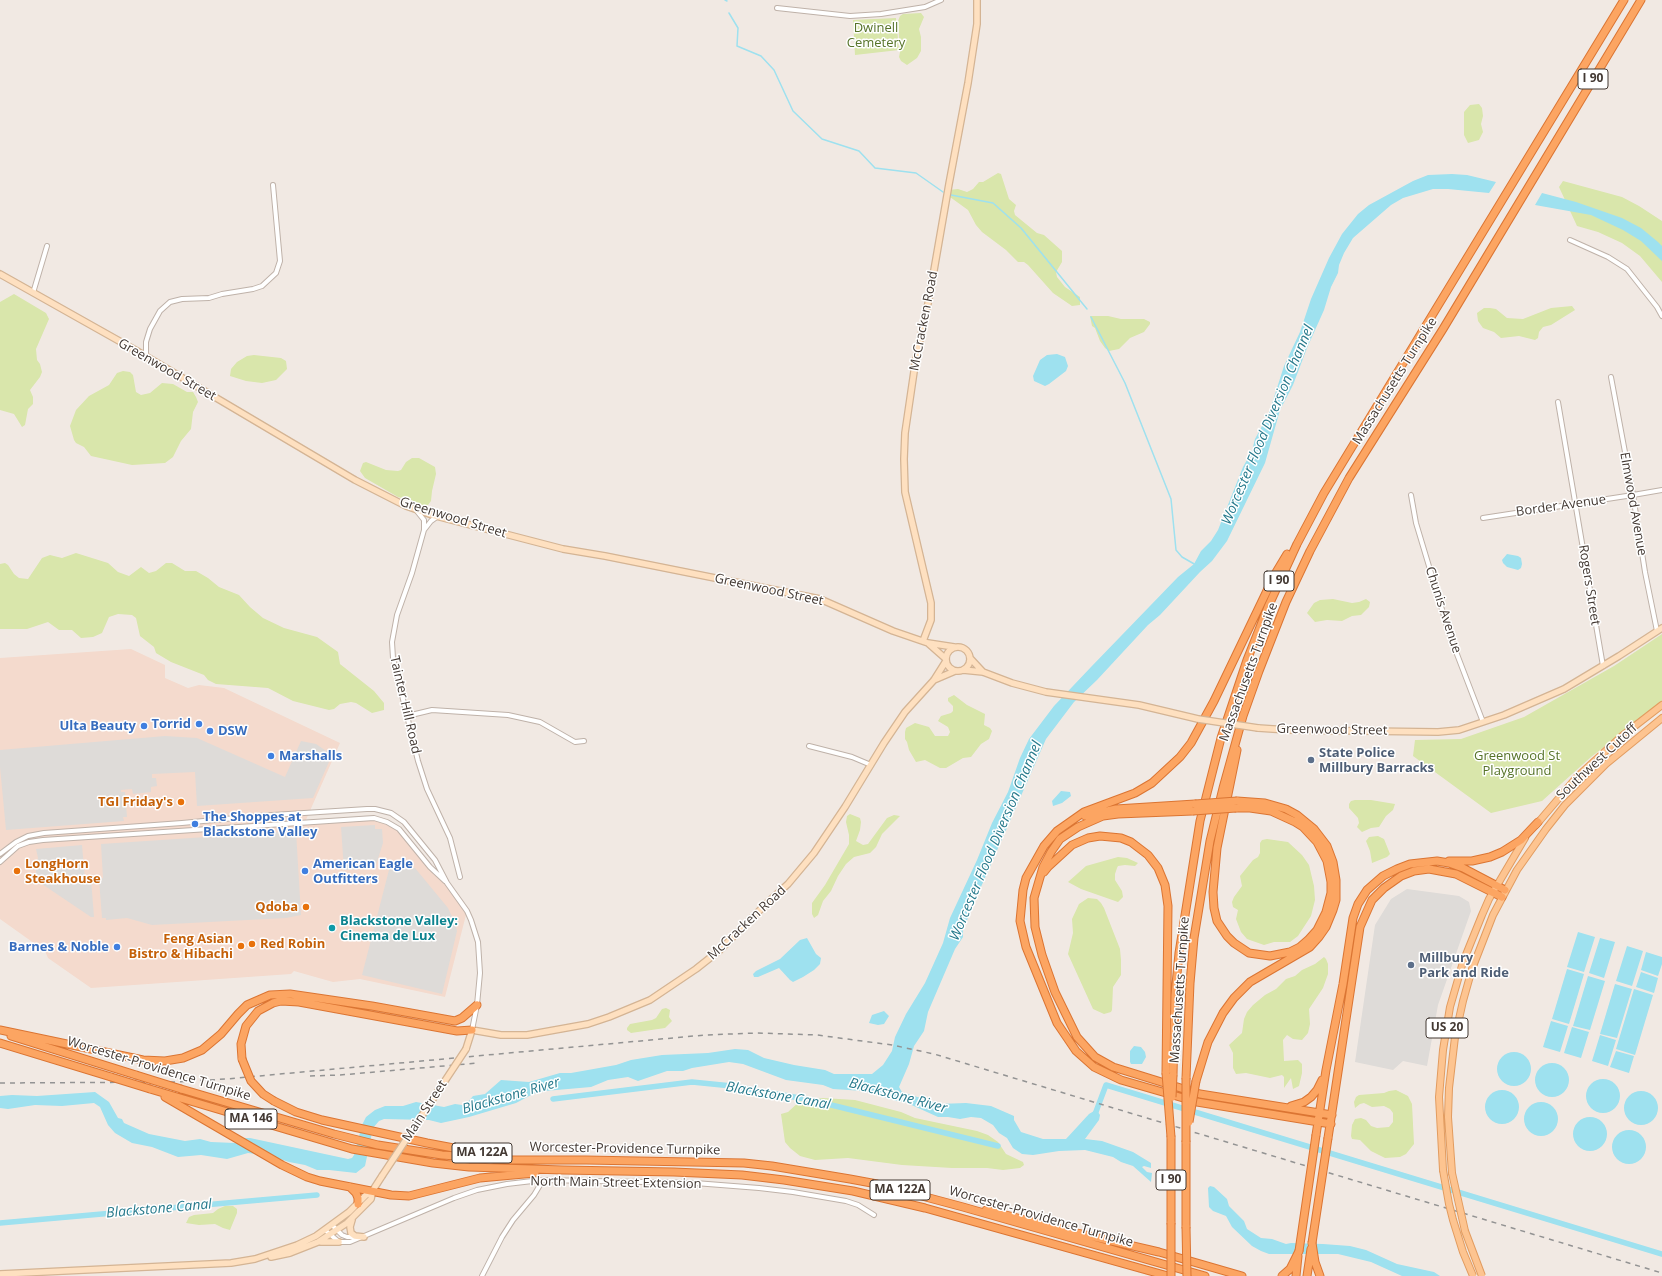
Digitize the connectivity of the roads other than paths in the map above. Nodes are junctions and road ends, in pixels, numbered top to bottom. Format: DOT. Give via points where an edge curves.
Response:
graph roads {
  1 [pos="940,0"];
  2 [pos="977,0"];
  3 [pos="1624,0"];
  4 [pos="1641,0"];
  5 [pos="777,8"];
  6 [pos="273,185"];
  7 [pos="1570,240"];
  8 [pos="47,246"];
  9 [pos="0,274"];
  10 [pos="33,293"];
  11 [pos="1662,316"];
  12 [pos="146,357"];
  13 [pos="1610,377"];
  14 [pos="1558,402"];
  15 [pos="1662,490"];
  16 [pos="1411,495"];
  17 [pos="1633,495"];
  18 [pos="1576,504"];
  19 [pos="416,509"];
  20 [pos="438,516"];
  21 [pos="1310,518"];
  22 [pos="1483,518"];
  23 [pos="424,530"];
  24 [pos="1660,629"];
  25 [pos="925,642"];
  26 [pos="954,647"];
  27 [pos="970,658"];
  28 [pos="946,660"];
  29 [pos="1603,666"];
  30 [pos="963,670"];
  31 [pos="955,671"];
  32 [pos="983,672"];
  33 [pos="934,680"];
  34 [pos="1662,705"];
  35 [pos="407,716"];
  36 [pos="1662,718"];
  37 [pos="1483,722"];
  38 [pos="1239,729"];
  39 [pos="584,741"];
  40 [pos="809,746"];
  41 [pos="871,765"];
  42 [pos="1236,805"];
  43 [pos="1194,807"];
  44 [pos="1073,820"];
  45 [pos="1538,822"];
  46 [pos="0,854"];
  47 [pos="1437,861"];
  48 [pos="0,862"];
  49 [pos="460,877"];
  50 [pos="447,883"];
  51 [pos="1497,886"];
  52 [pos="1036,889"];
  53 [pos="1506,890"];
  54 [pos="1492,893"];
  55 [pos="1502,897"];
  56 [pos="477,1005"];
  57 [pos="455,1021"];
  58 [pos="0,1030"];
  59 [pos="472,1030"];
  60 [pos="0,1034"];
  61 [pos="0,1043"];
  62 [pos="1326,1070"];
  63 [pos="1169,1074"];
  64 [pos="150,1089"];
  65 [pos="1286,1107"];
  66 [pos="1319,1112"];
  67 [pos="1332,1115"];
  68 [pos="1318,1122"];
  69 [pos="1331,1124"];
  70 [pos="1186,1142"];
  71 [pos="586,1160"];
  72 [pos="563,1170"];
  73 [pos="541,1180"];
  74 [pos="348,1186"];
  75 [pos="373,1190"];
  76 [pos="358,1204"];
  77 [pos="963,1207"];
  78 [pos="874,1215"];
  79 [pos="353,1217"];
  80 [pos="332,1226"];
  81 [pos="325,1230"];
  82 [pos="336,1231"];
  83 [pos="330,1235"];
  84 [pos="364,1237"];
  85 [pos="318,1242"];
  86 [pos="339,1242"];
  87 [pos="261,1258"];
  88 [pos="1296,1261"];
  89 [pos="1312,1262"];
  90 [pos="0,1274"];
  91 [pos="482,1276"];
  92 [pos="1170,1276"];
  93 [pos="1187,1276"];
  94 [pos="1205,1276"];
  95 [pos="1242,1276"];
  96 [pos="1282,1276"];
  97 [pos="1296,1276"];
  98 [pos="1307,1276"];
  99 [pos="1320,1276"];
  100 [pos="1473,1276"];
  101 [pos="1482,1276"];
  1 -- 5 [label="street" via="925,7 856,16"];
  2 -- 25 [label="street, McCracken Road" via="977,24 968,83 916,358 906,433 905,492 931,603 931,620"];
  3 -- 21 [label="highway, Massachusetts Turnpike / I 90"];
  4 -- 38 [label="highway, Massachusetts Turnpike / I 90" via="1328,517 1283,609"];
  6 -- 12 [label="street" via="280,261 276,273 266,283 253,290 170,302 160,311 150,329 146,342"];
  7 -- 11 [label="street" via="1608,257 1627,269"];
  8 -- 10 [label="street"];
  9 -- 10 [label="street, Greenwood Street"];
  10 -- 12 [label="street, Greenwood Street"];
  12 -- 19 [label="street, Greenwood Street" via="366,486"];
  13 -- 17 [label="street, Elmwood Avenue"];
  14 -- 18 [label="street, Rogers Street"];
  15 -- 17 [label="street, Border Avenue"];
  16 -- 37 [label="street, Chunis Avenue" via="1416,523 1450,636"];
  17 -- 18 [label="street, Border Avenue"];
  17 -- 24 [label="street, Elmwood Avenue" via="1645,572"];
  18 -- 22 [label="street, Border Avenue"];
  18 -- 29 [label="street, Rogers Street"];
  19 -- 20 [label="street, Greenwood Street"];
  19 -- 23 [label="street" via="424,520"];
  20 -- 23 [label="street, Tainter Hill Road"];
  20 -- 25 [label="street, Greenwood Street" via="563,549 820,599"];
  21 -- 44 [label="highway" via="1275,574 1202,726 1180,757 1152,783 1136,793 1084,812"];
  21 -- 63 [label="highway, Massachusetts Turnpike / I 90" via="1278,583 1247,660 1204,800 1179,953"];
  23 -- 35 [label="street, Tainter Hill Road" via="397,615 392,642 395,670"];
  24 -- 29 [label="street, Greenwood Street"];
  25 -- 26 [label="street, Greenwood Street"];
  25 -- 28 [label="street, Greenwood Street"];
  26 -- 27 [label="street" via="965,649"];
  26 -- 28 [label="street" via="948,652"];
  27 -- 30 [label="street"];
  27 -- 32 [label="street, Greenwood Street"];
  28 -- 31 [label="street" via="949,668"];
  28 -- 33 [label="street, McCracken Road"];
  29 -- 37 [label="street, Greenwood Street" via="1564,689"];
  30 -- 31 [label="street"];
  30 -- 32 [label="street, Greenwood Street"];
  31 -- 33 [label="street, McCracken Road"];
  32 -- 37 [label="street, Greenwood Street, bridge" via="1014,684 1062,695 1139,705 1198,719 1258,728 1438,732 1459,730"];
  33 -- 41 [label="street, McCracken Road" via="905,712"];
  34 -- 45 [label="main road, Southwest Cutoff / US 20" via="1595,760 1558,797"];
  35 -- 39 [label="street" via="432,710 508,715 540,722 575,742"];
  35 -- 49 [label="street, Tainter Hill Road" via="421,772 450,838"];
  36 -- 53 [label="main road, Southwest Cutoff / US 20" via="1606,764 1570,800 1535,843"];
  38 -- 42 [label="highway" via="1217,848 1214,908 1221,929 1242,949 1270,956 1290,952 1308,940 1317,930 1326,912 1330,893 1330,872 1317,842 1303,827 1271,810"];
  38 -- 70 [label="highway, Massachusetts Turnpike / I 90, bridge" via="1210,841 1196,923 1190,982"];
  40 -- 41 [label="street" via="852,757"];
  41 -- 59 [label="street, McCracken Road" via="831,830 802,869 720,950 662,992 634,1007 588,1024 512,1036"];
  42 -- 43 [label="highway, bridge"];
  42 -- 70 [label="highway, bridge" via="1264,803 1281,807 1297,815 1314,829 1327,846 1333,862 1336,900 1326,927 1310,947 1250,982 1228,1006 1208,1042 1196,1081"];
  43 -- 44 [label="highway" via="1116,809"];
  43 -- 52 [label="highway" via="1103,816 1078,827 1060,839 1051,852"];
  44 -- 68 [label="highway" via="1057,831 1035,859 1023,890 1020,921 1026,947 1046,999 1072,1046 1094,1067 1121,1080 1216,1106"];
  45 -- 47 [label="highway" via="1520,840 1490,858"];
  45 -- 51 [label="main road, Southwest Cutoff / US 20" via="1518,849"];
  46 -- 50 [label="street" via="28,836 44,833 375,809 404,822 435,860"];
  47 -- 51 [label="highway" via="1463,868"];
  47 -- 62 [label="highway" via="1410,864 1383,876 1371,886 1358,904 1353,918"];
  48 -- 50 [label="street" via="18,846 35,841 374,818 399,829 430,867"];
  50 -- 56 [label="street" via="467,911 478,942 480,973"];
  51 -- 53 [label="highway"];
  51 -- 54 [label="main road, Southwest Cutoff / US 20"];
  52 -- 63 [label="highway" via="1048,867 1072,845 1088,838 1100,836 1121,838 1131,842 1148,855 1158,868 1165,885 1168,906"];
  52 -- 65 [label="highway" via="1035,927 1052,985 1077,1037 1096,1057 1121,1070 1200,1094"];
  53 -- 55 [label="main road, Southwest Cutoff / US 20"];
  54 -- 55 [label="highway"];
  54 -- 67 [label="highway" via="1456,874 1429,870 1414,871 1401,876 1372,900 1360,927"];
  54 -- 100 [label="main road, Southwest Cutoff / US 20, bridge" via="1471,939 1450,1007 1439,1097 1443,1170 1453,1220"];
  55 -- 101 [label="main road, Southwest Cutoff / US 20, bridge" via="1486,930 1463,1001 1455,1037 1449,1088 1448,1117 1452,1173 1465,1231"];
  56 -- 57 [label="highway"];
  56 -- 59 [label="street"];
  57 -- 58 [label="highway" via="290,994 270,995 247,1005 221,1034 202,1050 183,1058 165,1061 143,1060"];
  57 -- 59 [label="highway"];
  59 -- 71 [label="highway, MA 122A, bridge" via="457,1032 294,1001 280,1001 258,1011 246,1026 241,1044 242,1059 250,1081 263,1094 308,1116 427,1144 484,1153"];
  59 -- 75 [label="street, Main Street, bridge" via="466,1049"];
  60 -- 71 [label="highway, Worcester-Providence Turnpike / MA 146, bridge" via="318,1130 378,1145 478,1158"];
  61 -- 64 [label="highway, Worcester-Providence Turnpike / MA 146, bridge"];
  62 -- 65 [label="highway" via="1311,1097 1304,1102"];
  62 -- 66 [label="highway"];
  63 -- 92 [label="highway, Massachusetts Turnpike / I 90, bridge"];
  64 -- 72 [label="highway, Worcester-Providence Turnpike / MA 146" via="376,1154 469,1167"];
  64 -- 74 [label="highway" via="295,1172 320,1181"];
  65 -- 66 [label="highway"];
  66 -- 67 [label="highway"];
  66 -- 68 [label="highway"];
  67 -- 69 [label="highway"];
  68 -- 69 [label="highway"];
  68 -- 88 [label="highway, bridge"];
  69 -- 89 [label="highway, bridge" via="1312,1243"];
  70 -- 93 [label="highway, Massachusetts Turnpike / I 90, bridge"];
  71 -- 77 [label="highway, Worcester-Providence Turnpike / MA 122A" via="716,1162 772,1166 877,1184"];
  72 -- 75 [label="highway, MA 122A" via="480,1178 409,1196"];
  72 -- 92 [label="highway, Worcester-Providence Turnpike / MA 122A" via="742,1175 853,1191 925,1208"];
  73 -- 78 [label="street, North Main Street Extension" via="695,1183 796,1192 846,1201"];
  73 -- 84 [label="street, North Main Street Extension" via="477,1190"];
  73 -- 91 [label="street" via="534,1195 502,1237"];
  74 -- 75 [label="highway"];
  74 -- 76 [label="highway" via="356,1192"];
  75 -- 76 [label="street, Main Street"];
  75 -- 79 [label="street, Main Street" via="371,1199"];
  76 -- 80 [label="street, Main Street"];
  77 -- 94 [label="highway, Worcester-Providence Turnpike / MA 122A"];
  77 -- 95 [label="highway" via="990,1211 1158,1252"];
  79 -- 82 [label="street, Main Street"];
  79 -- 84 [label="street" via="350,1227 352,1233"];
  80 -- 81 [label="street, Main Street"];
  80 -- 82 [label="street"];
  81 -- 83 [label="street"];
  81 -- 87 [label="street, Main Street" via="297,1245"];
  82 -- 83 [label="street, Main Street"];
  82 -- 84 [label="street, North Main Street Extension" via="347,1237"];
  83 -- 85 [label="street, Main Street"];
  83 -- 86 [label="street"];
  84 -- 86 [label="street, North Main Street Extension" via="350,1242"];
  85 -- 86 [label="street"];
  85 -- 87 [label="street, Main Street" via="282,1255"];
  87 -- 90 [label="street, Main Street" via="231,1263"];
  88 -- 96 [label="highway"];
  88 -- 97 [label="highway"];
  89 -- 98 [label="highway"];
  89 -- 99 [label="highway"];
}
